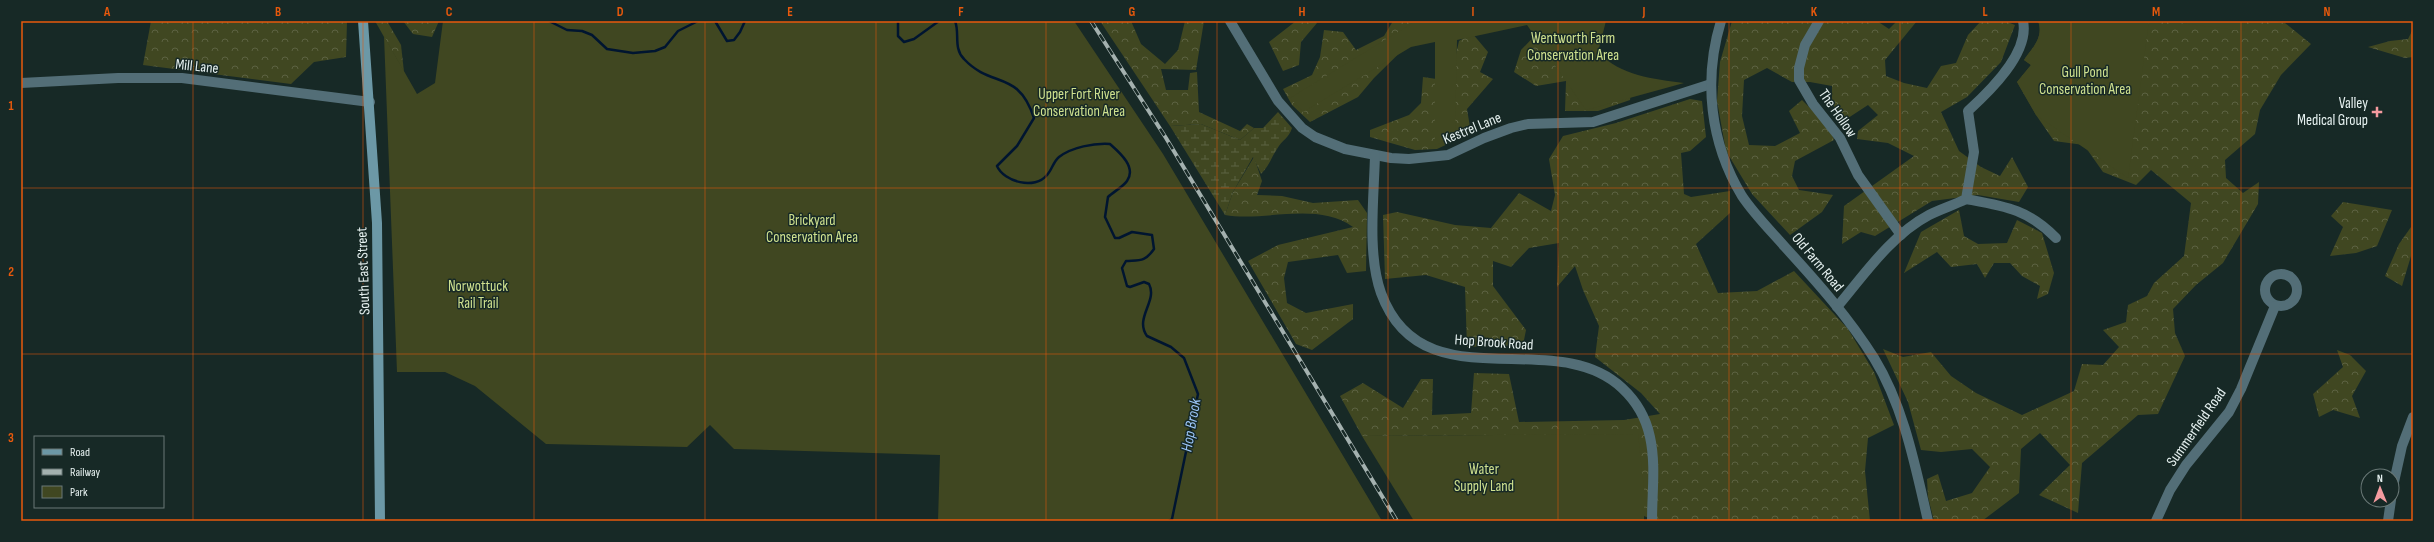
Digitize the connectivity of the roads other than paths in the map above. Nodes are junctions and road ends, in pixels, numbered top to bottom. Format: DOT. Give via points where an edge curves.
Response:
graph roads {
  1 [pos="363,21"];
  2 [pos="1230,21"];
  3 [pos="1721,21"];
  4 [pos="1819,21"];
  5 [pos="2023,21"];
  6 [pos="21,84"];
  7 [pos="1711,84"];
  8 [pos="370,102"];
  9 [pos="1375,155"];
  10 [pos="1966,200"];
  11 [pos="1901,235"];
  12 [pos="2056,238"];
  13 [pos="2275,306"];
  14 [pos="1837,307"];
  15 [pos="2413,417"];
  16 [pos="2397,468"];
  17 [pos="2390,508"];
  18 [pos="380,521"];
  19 [pos="1652,521"];
  20 [pos="1928,521"];
  21 [pos="2156,521"];
  22 [pos="2388,521"];
  1 -- 8 [label="main road, South East Street"];
  2 -- 9 [label="street, Kestrel Lane" via="1278,101 1293,119 1314,137 1345,149"];
  3 -- 7 [label="street, Old Farm Road"];
  4 -- 11 [label="street, The Hollow" via="1803,50 1799,80 1813,104 1840,138 1858,175"];
  5 -- 10 [label="street" via="2018,51 1997,84 1968,111 1974,152"];
  6 -- 8 [label="street, Mill Lane" via="118,78 182,78"];
  7 -- 9 [label="street, Kestrel Lane" via="1593,122 1534,123 1511,128 1448,155 1409,159"];
  7 -- 14 [label="street, Old Farm Road" via="1718,140 1743,197"];
  8 -- 18 [label="main road, South East Street" via="377,223"];
  9 -- 19 [label="street, Hop Brook Road" via="1374,250 1377,279 1385,302 1397,321 1417,340 1440,352 1475,358 1559,361 1603,373 1616,382 1638,406 1650,435 1653,464"];
  10 -- 11 [label="street" via="1929,216"];
  10 -- 12 [label="street" via="2019,210 2042,224"];
  11 -- 14 [label="street"];
  13 -- 21 [label="street, Summerfield Road" via="2229,412 2186,465 2170,490"];
  14 -- 20 [label="street, Old Farm Road" via="1870,352 1894,398 1905,429"];
  15 -- 16 [label="street"];
  17 -- 22 [label="street"];
}
